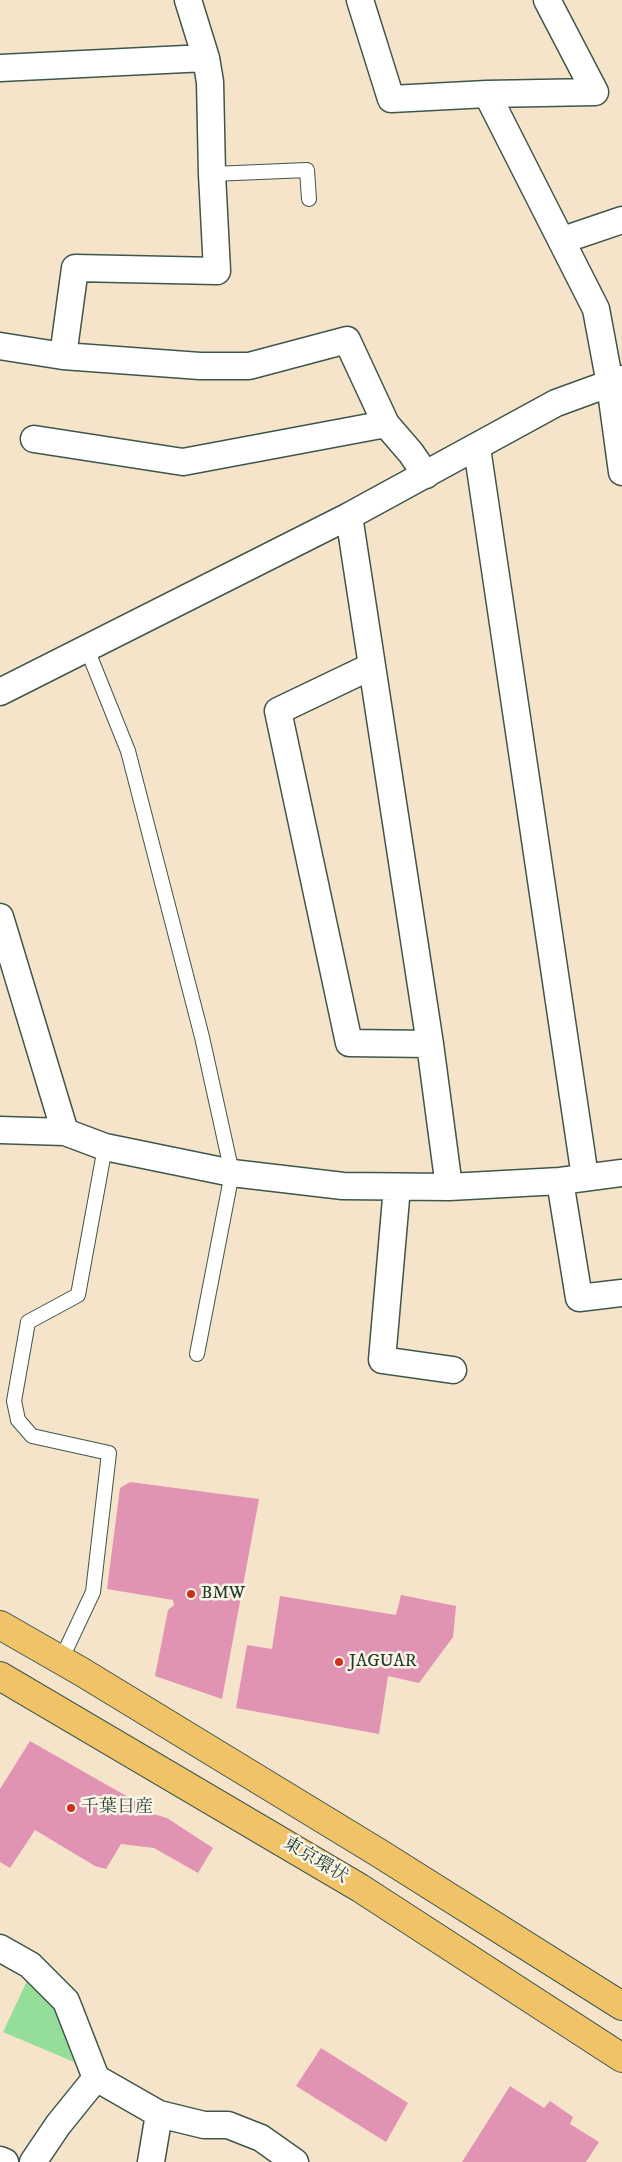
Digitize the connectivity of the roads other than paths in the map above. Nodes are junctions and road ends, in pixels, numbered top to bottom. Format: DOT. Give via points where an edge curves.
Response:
graph roads {
  1 [pos="188,0"];
  2 [pos="360,0"];
  3 [pos="547,0"];
  4 [pos="206,58"];
  5 [pos="0,68"];
  6 [pos="487,94"];
  7 [pos="212,174"];
  8 [pos="309,199"];
  9 [pos="622,220"];
  10 [pos="563,240"];
  11 [pos="0,346"];
  12 [pos="63,356"];
  13 [pos="616,381"];
  14 [pos="386,424"];
  15 [pos="34,439"];
  16 [pos="477,448"];
  17 [pos="622,472"];
  18 [pos="426,475"];
  19 [pos="349,516"];
  20 [pos="87,649"];
  21 [pos="372,666"];
  22 [pos="0,692"];
  23 [pos="0,917"];
  24 [pos="430,1044"];
  25 [pos="0,1130"];
  26 [pos="65,1132"];
  27 [pos="105,1147"];
  28 [pos="232,1173"];
  29 [pos="622,1173"];
  30 [pos="572,1179"];
  31 [pos="397,1187"];
  32 [pos="449,1187"];
  33 [pos="622,1293"];
  34 [pos="197,1354"];
  35 [pos="453,1370"];
  36 [pos="0,1625"];
  37 [pos="61,1660"];
  38 [pos="0,1676"];
  39 [pos="0,1948"];
  40 [pos="622,2006"];
  41 [pos="622,2058"];
  42 [pos="96,2078"];
  43 [pos="159,2114"];
  44 [pos="0,2160"];
  45 [pos="5,2162"];
  46 [pos="33,2162"];
  47 [pos="151,2162"];
  48 [pos="295,2162"];
  1 -- 4 [label="street"];
  2 -- 6 [label="street" via="391,99"];
  3 -- 6 [label="street" via="595,92"];
  4 -- 5 [label="street"];
  4 -- 7 [label="street" via="210,82"];
  6 -- 10 [label="street"];
  7 -- 8 [label="lane" via="307,170"];
  7 -- 12 [label="street" via="217,272 75,268"];
  9 -- 10 [label="street"];
  10 -- 13 [label="street" via="596,309"];
  11 -- 12 [label="street"];
  12 -- 14 [label="street" via="200,366 249,366 347,340"];
  13 -- 16 [label="street" via="556,404"];
  13 -- 17 [label="street"];
  14 -- 15 [label="street" via="183,462"];
  14 -- 18 [label="street"];
  16 -- 18 [label="street"];
  16 -- 30 [label="street"];
  18 -- 19 [label="street"];
  19 -- 20 [label="street"];
  19 -- 21 [label="street"];
  20 -- 22 [label="street"];
  20 -- 28 [label="lane" via="128,751 202,1037"];
  21 -- 24 [label="street"];
  21 -- 24 [label="street" via="278,711 349,1043"];
  23 -- 26 [label="street"];
  24 -- 32 [label="street"];
  25 -- 26 [label="street"];
  26 -- 27 [label="street"];
  27 -- 28 [label="street"];
  27 -- 37 [label="lane" via="78,1295 28,1322 14,1401 18,1420 32,1436 110,1453 93,1592"];
  28 -- 31 [label="street" via="343,1186"];
  28 -- 34 [label="lane"];
  29 -- 30 [label="street"];
  30 -- 32 [label="street"];
  30 -- 33 [label="street" via="579,1298"];
  31 -- 32 [label="street"];
  31 -- 35 [label="street" via="382,1360"];
  36 -- 37 [label="highway"];
  37 -- 40 [label="highway" via="379,1853"];
  38 -- 41 [label="highway, 東京環状" via="360,1888"];
  39 -- 42 [label="street" via="30,1965 66,2001"];
  42 -- 43 [label="street"];
  42 -- 46 [label="street"];
  43 -- 47 [label="street"];
  43 -- 48 [label="street" via="204,2125 228,2125 261,2138"];
  44 -- 45 [label="street"];
}
